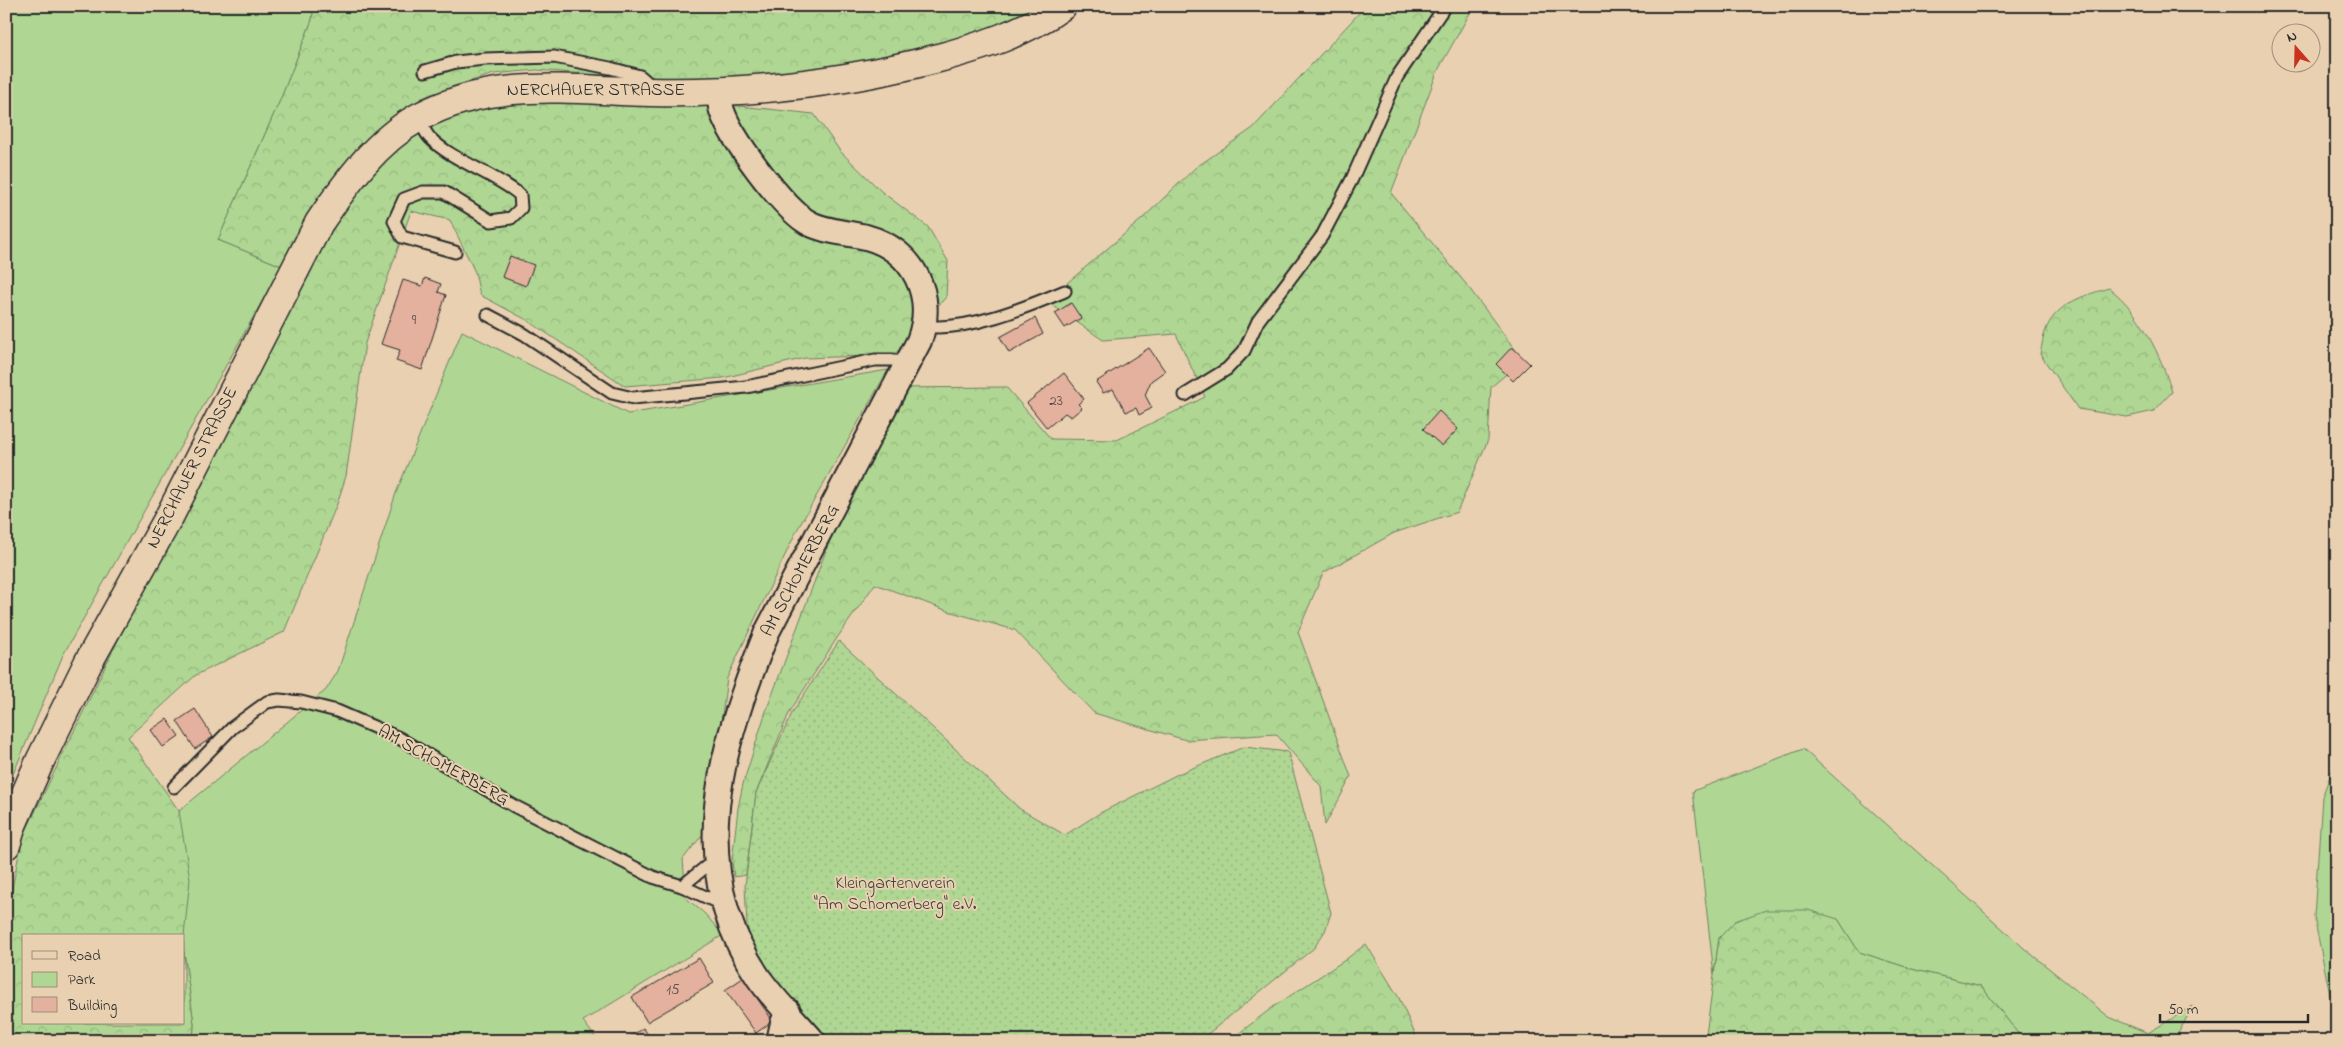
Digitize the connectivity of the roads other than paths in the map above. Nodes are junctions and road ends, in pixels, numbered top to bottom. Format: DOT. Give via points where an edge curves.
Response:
graph roads {
  1 [pos="1062,6"];
  2 [pos="1445,6"];
  3 [pos="426,71"];
  4 [pos="650,92"];
  5 [pos="719,92"];
  6 [pos="418,118"];
  7 [pos="455,252"];
  8 [pos="1065,291"];
  9 [pos="488,315"];
  10 [pos="925,326"];
  11 [pos="906,364"];
  12 [pos="1185,395"];
  13 [pos="174,787"];
  14 [pos="6,845"];
  15 [pos="717,858"];
  16 [pos="682,886"];
  17 [pos="726,906"];
  18 [pos="788,1011"];
  19 [pos="780,1041"];
  20 [pos="813,1041"];
  1 -- 5 [label="main road, NERCHAUER STRASSE" via="985,45 913,64 772,89"];
  2 -- 12 [label="lane" via="1397,77 1352,179 1322,236 1258,321 1244,352 1227,369"];
  3 -- 4 [label="lane" via="456,62 554,57 640,76 648,83"];
  4 -- 5 [label="main road, NERCHAUER STRASSE"];
  4 -- 6 [label="main road, NERCHAUER STRASSE" via="512,88 464,99"];
  5 -- 10 [label="street, AM SCHOMERBERG" via="722,111 734,134 763,177 805,221 868,238 900,255 925,295"];
  6 -- 7 [label="lane" via="430,138 520,195 521,208 511,218 491,221 444,192 423,192 404,199 394,221 402,237"];
  6 -- 14 [label="main road, NERCHAUER STRASSE" via="380,147 344,186 319,223 168,519 88,663 40,761"];
  8 -- 10 [label="lane" via="1036,304 966,325"];
  9 -- 11 [label="lane" via="524,334 612,393 632,398 746,387 875,360"];
  10 -- 11 [label="street, AM SCHOMERBERG"];
  11 -- 15 [label="street, AM SCHOMERBERG" via="849,480 767,632 749,676 724,758 714,824"];
  13 -- 16 [label="lane, AM SCHOMERBERG" via="233,727 267,702 301,702 337,711 399,738 514,806 653,877"];
  15 -- 16 [label="lane"];
  15 -- 17 [label="street, AM SCHOMERBERG" via="719,883"];
  16 -- 17 [label="lane, AM SCHOMERBERG"];
  17 -- 18 [label="street, AM SCHOMERBERG" via="735,936 759,978"];
  18 -- 19 [label="street" via="782,1023"];
  18 -- 20 [label="street, AM SCHOMERBERG"];
}
